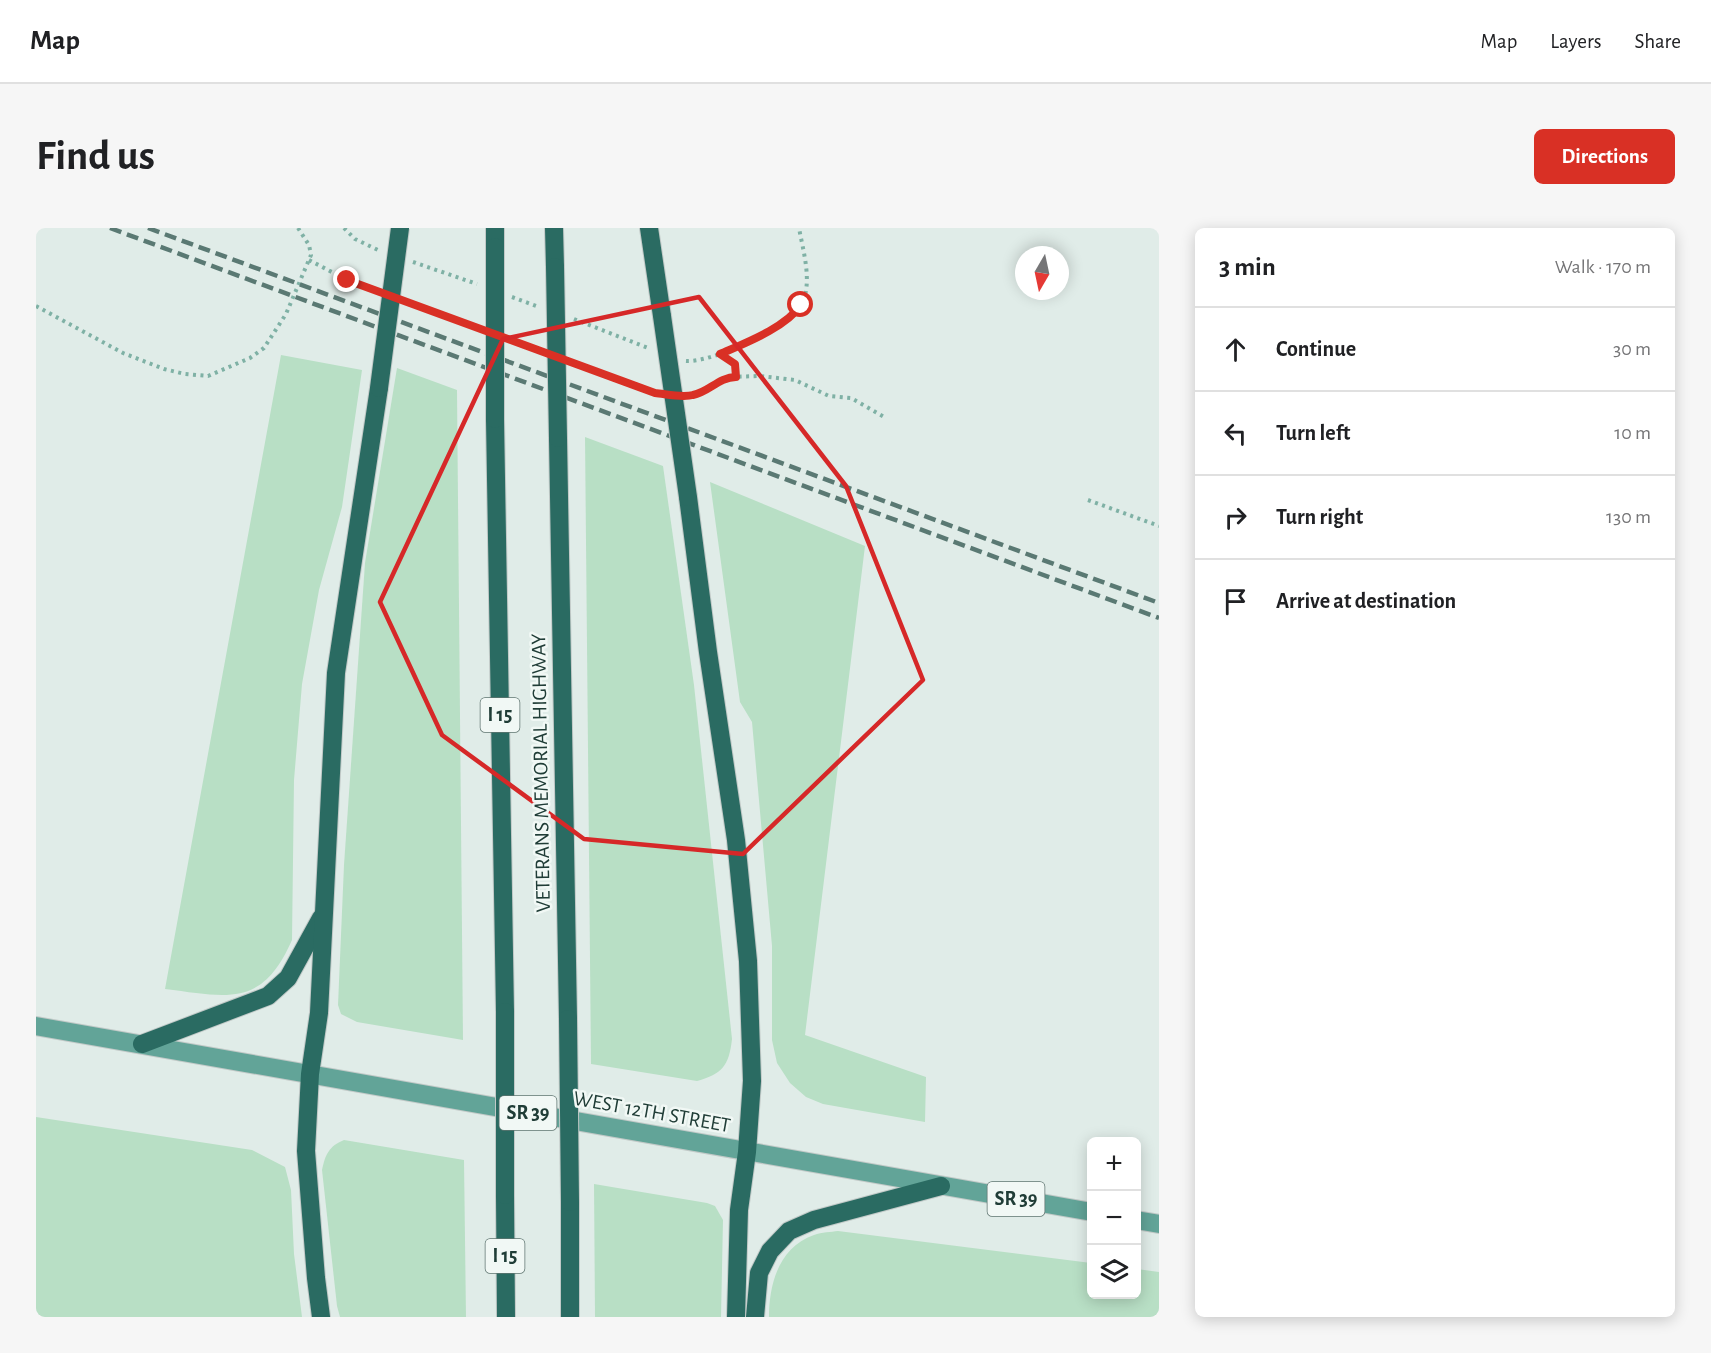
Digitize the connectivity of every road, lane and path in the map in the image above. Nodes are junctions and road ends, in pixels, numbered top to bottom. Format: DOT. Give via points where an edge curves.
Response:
graph roads {
  1 [pos="298,228"];
  2 [pos="344,228"];
  3 [pos="400,228"];
  4 [pos="495,228"];
  5 [pos="554,228"];
  6 [pos="649,228"];
  7 [pos="798,228"];
  8 [pos="386,254"];
  9 [pos="309,260"];
  10 [pos="407,261"];
  11 [pos="480,285"];
  12 [pos="380,293"];
  13 [pos="502,294"];
  14 [pos="403,301"];
  15 [pos="36,306"];
  16 [pos="547,310"];
  17 [pos="569,318"];
  18 [pos="480,330"];
  19 [pos="513,341"];
  20 [pos="652,349"];
  21 [pos="545,353"];
  22 [pos="720,354"];
  23 [pos="567,361"];
  24 [pos="684,361"];
  25 [pos="736,377"];
  26 [pos="655,393"];
  27 [pos="683,395"];
  28 [pos="886,418"];
  29 [pos="1088,500"];
  30 [pos="1159,526"];
  31 [pos="324,914"];
  32 [pos="36,1026"];
  33 [pos="142,1044"];
  34 [pos="310,1074"];
  35 [pos="747,1152"];
  36 [pos="941,1186"];
  37 [pos="1087,1211"];
  38 [pos="1141,1221"];
  39 [pos="1159,1224"];
  40 [pos="321,1317"];
  41 [pos="506,1317"];
  42 [pos="570,1317"];
  43 [pos="736,1317"];
  44 [pos="755,1317"];
  1 -- 9 [label="path" via="309,246"];
  2 -- 8 [label="path" via="355,239"];
  3 -- 31 [label="highway, bridge" via="336,673"];
  4 -- 41 [label="highway, VETERANS MEMORIAL HIGHWAY / I 15, bridge"];
  5 -- 42 [label="highway, VETERANS MEMORIAL HIGHWAY, bridge"];
  6 -- 35 [label="highway, bridge" via="736,840 748,962 752,1081"];
  7 -- 22 [label="path" via="806,280 801,305 779,325"];
  9 -- 12 [label="path"];
  9 -- 15 [label="path" via="286,314 264,348 208,376 164,369 123,354"];
  10 -- 11 [label="path"];
  13 -- 16 [label="path"];
  14 -- 18 [label="path"];
  17 -- 20 [label="path"];
  19 -- 21 [label="path"];
  22 -- 24 [label="path" via="695,362"];
  22 -- 25 [label="path" via="735,364"];
  23 -- 26 [label="path"];
  25 -- 27 [label="path" via="727,377 692,396"];
  25 -- 28 [label="path" via="795,380 829,396 851,398"];
  29 -- 30 [label="path"];
  31 -- 33 [label="highway" via="288,978 268,996"];
  31 -- 34 [label="highway" via="319,1013"];
  32 -- 33 [label="main road, SR 39"];
  33 -- 34 [label="main road, WEST 12TH STREET / SR 39"];
  34 -- 35 [label="main road, WEST 12TH STREET / SR 39"];
  34 -- 40 [label="highway" via="306,1151"];
  35 -- 36 [label="main road, WEST 12TH STREET / SR 39"];
  35 -- 43 [label="highway" via="739,1210"];
  36 -- 37 [label="main road, SR 39"];
  36 -- 44 [label="highway" via="814,1220 789,1232 770,1251 759,1274"];
  38 -- 39 [label="main road"];
}
